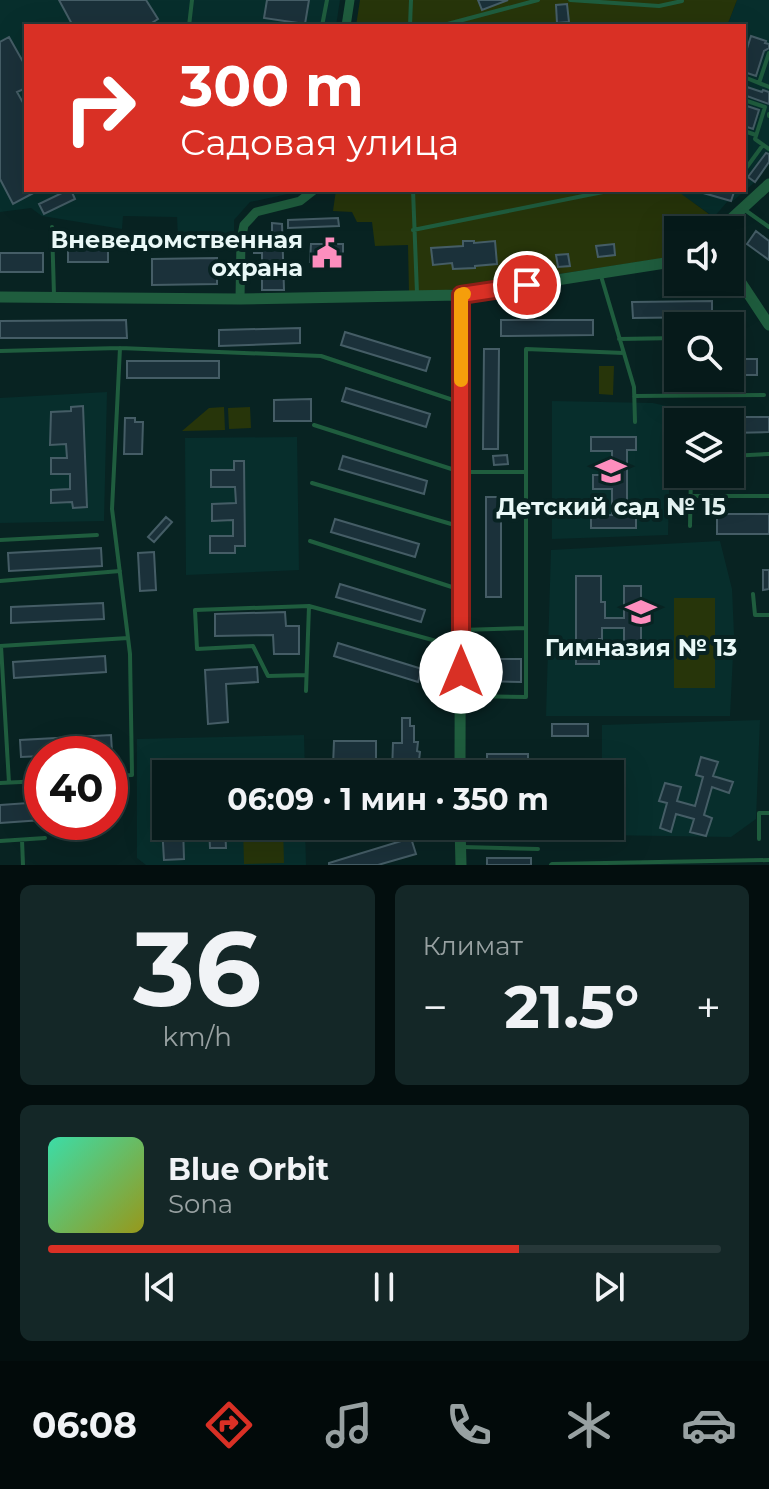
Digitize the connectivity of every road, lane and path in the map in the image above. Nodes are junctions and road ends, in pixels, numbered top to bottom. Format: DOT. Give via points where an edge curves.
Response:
graph roads {
  1 [pos="192,0"];
  2 [pos="327,0"];
  3 [pos="350,0"];
  4 [pos="411,0"];
  5 [pos="538,0"];
  6 [pos="570,0"];
  7 [pos="682,1"];
  8 [pos="189,24"];
  9 [pos="322,24"];
  10 [pos="346,24"];
  11 [pos="410,24"];
  12 [pos="448,24"];
  13 [pos="769,53"];
  14 [pos="746,78"];
  15 [pos="759,83"];
  16 [pos="769,87"];
  17 [pos="746,101"];
  18 [pos="746,132"];
  19 [pos="756,135"];
  20 [pos="763,145"];
  21 [pos="769,149"];
  22 [pos="747,162"];
  23 [pos="769,184"];
  24 [pos="311,192"];
  25 [pos="413,192"];
  26 [pos="603,192"];
  27 [pos="743,208"];
  28 [pos="734,216"];
  29 [pos="52,227"];
  30 [pos="769,227"];
  31 [pos="413,230"];
  32 [pos="664,264"];
  33 [pos="600,274"];
  34 [pos="744,289"];
  35 [pos="461,295"];
  36 [pos="417,296"];
  37 [pos="0,297"];
  38 [pos="54,298"];
  39 [pos="240,299"];
  40 [pos="769,325"];
  41 [pos="664,338"];
  42 [pos="619,339"];
  43 [pos="120,348"];
  44 [pos="0,351"];
  45 [pos="624,353"];
  46 [pos="764,395"];
  47 [pos="634,396"];
  48 [pos="461,403"];
  49 [pos="635,422"];
  50 [pos="314,425"];
  51 [pos="769,454"];
  52 [pos="744,455"];
  53 [pos="461,472"];
  54 [pos="526,472"];
  55 [pos="312,483"];
  56 [pos="691,488"];
  57 [pos="691,496"];
  58 [pos="769,496"];
  59 [pos="690,526"];
  60 [pos="461,527"];
  61 [pos="97,535"];
  62 [pos="0,540"];
  63 [pos="310,541"];
  64 [pos="120,571"];
  65 [pos="0,581"];
  66 [pos="461,589"];
  67 [pos="753,594"];
  68 [pos="309,606"];
  69 [pos="769,615"];
  70 [pos="526,628"];
  71 [pos="461,630"];
  72 [pos="128,638"];
  73 [pos="0,646"];
  74 [pos="461,647"];
  75 [pos="306,675"];
  76 [pos="306,691"];
  77 [pos="461,696"];
  78 [pos="460,760"];
  79 [pos="128,775"];
  80 [pos="24,782"];
  81 [pos="0,783"];
  82 [pos="9,783"];
  83 [pos="769,813"];
  84 [pos="759,839"];
  85 [pos="22,840"];
  86 [pos="460,840"];
  87 [pos="0,841"];
  88 [pos="460,847"];
  89 [pos="538,849"];
  90 [pos="769,860"];
  91 [pos="23,865"];
  92 [pos="461,865"];
  93 [pos="551,865"];
  1 -- 8 [label="lane"];
  2 -- 9 [label="lane"];
  3 -- 10 [label="street"];
  4 -- 11 [label="lane"];
  5 -- 12 [label="lane"];
  6 -- 7 [label="lane" via="659,6"];
  13 -- 15 [label="lane"];
  14 -- 15 [label="lane"];
  15 -- 16 [label="lane"];
  17 -- 19 [label="lane" via="765,107"];
  18 -- 19 [label="lane"];
  19 -- 20 [label="lane"];
  20 -- 21 [label="lane"];
  20 -- 22 [label="lane"];
  23 -- 27 [label="street"];
  24 -- 39 [label="street" via="300,201 256,212 244,225"];
  25 -- 31 [label="lane"];
  26 -- 31 [label="lane"];
  27 -- 28 [label="street"];
  27 -- 30 [label="lane"];
  29 -- 38 [label="lane"];
  31 -- 36 [label="lane"];
  32 -- 33 [label="street"];
  33 -- 35 [label="street"];
  33 -- 42 [label="lane"];
  34 -- 40 [label="street"];
  35 -- 36 [label="street"];
  35 -- 48 [label="street"];
  36 -- 39 [label="street"];
  37 -- 38 [label="street"];
  38 -- 39 [label="street"];
  41 -- 42 [label="lane"];
  42 -- 45 [label="lane"];
  43 -- 44 [label="lane"];
  43 -- 48 [label="lane" via="321,356"];
  43 -- 64 [label="lane" via="112,509"];
  45 -- 47 [label="lane"];
  45 -- 54 [label="lane" via="526,349"];
  46 -- 47 [label="lane"];
  47 -- 49 [label="lane"];
  48 -- 53 [label="street"];
  50 -- 53 [label="lane"];
  51 -- 52 [label="lane"];
  53 -- 54 [label="lane"];
  53 -- 60 [label="street"];
  54 -- 70 [label="lane"];
  55 -- 60 [label="lane"];
  56 -- 57 [label="lane"];
  57 -- 58 [label="lane"];
  57 -- 59 [label="lane"];
  60 -- 66 [label="street"];
  61 -- 62 [label="lane"];
  63 -- 66 [label="lane"];
  64 -- 65 [label="lane"];
  64 -- 72 [label="lane"];
  66 -- 71 [label="street"];
  67 -- 69 [label="lane" via="755,615"];
  68 -- 74 [label="lane"];
  68 -- 75 [label="lane"];
  68 -- 75 [label="lane" via="195,610 197,649 253,646 268,676"];
  70 -- 71 [label="lane"];
  70 -- 77 [label="lane" via="526,697"];
  71 -- 74 [label="street"];
  72 -- 73 [label="lane"];
  72 -- 79 [label="lane"];
  73 -- 82 [label="lane"];
  74 -- 77 [label="street"];
  75 -- 76 [label="lane"];
  77 -- 78 [label="street"];
  80 -- 82 [label="lane"];
  81 -- 82 [label="lane"];
  83 -- 84 [label="lane" via="759,813"];
  85 -- 87 [label="lane"];
  85 -- 91 [label="lane"];
  86 -- 88 [label="street"];
  88 -- 89 [label="lane"];
  88 -- 92 [label="street"];
  90 -- 93 [label="lane"];
}
